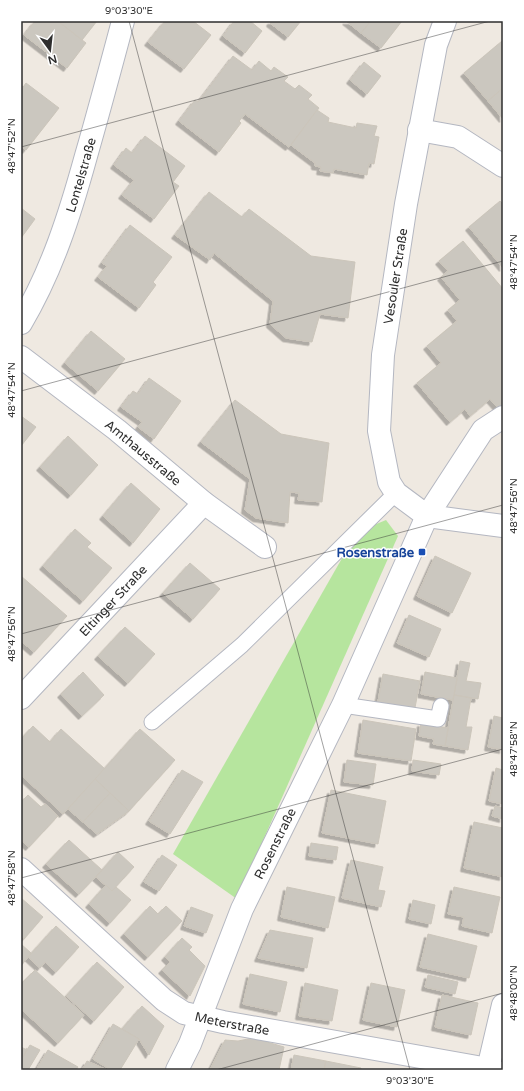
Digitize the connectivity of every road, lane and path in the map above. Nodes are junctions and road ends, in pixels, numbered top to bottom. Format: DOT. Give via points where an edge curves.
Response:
graph roads {
  1 [pos="123,21"];
  2 [pos="445,21"];
  3 [pos="419,130"];
  4 [pos="503,166"];
  5 [pos="21,323"];
  6 [pos="21,357"];
  7 [pos="503,417"];
  8 [pos="396,493"];
  9 [pos="204,503"];
  10 [pos="427,516"];
  11 [pos="503,526"];
  12 [pos="265,547"];
  13 [pos="21,698"];
  14 [pos="343,705"];
  15 [pos="441,706"];
  16 [pos="152,722"];
  17 [pos="21,869"];
  18 [pos="503,1004"];
  19 [pos="199,1017"];
  20 [pos="491,1069"];
  21 [pos="177,1070"];
  1 -- 5 [label="street, Lontelstraße" via="69,217 37,297"];
  2 -- 3 [label="street, Vesouler Straße" via="436,45"];
  3 -- 4 [label="street" via="458,137"];
  3 -- 8 [label="street, Vesouler Straße" via="383,363 379,430 389,482"];
  6 -- 9 [label="street, Amthausstraße" via="117,430"];
  7 -- 10 [label="street, Rosenstraße" via="483,430"];
  8 -- 10 [label="street, Vesouler Straße"];
  8 -- 16 [label="lane" via="242,645"];
  9 -- 12 [label="street, Amthausstraße"];
  9 -- 13 [label="street, Eltinger Straße"];
  10 -- 11 [label="street"];
  10 -- 14 [label="street, Rosenstraße"];
  14 -- 15 [label="lane" via="438,719"];
  14 -- 19 [label="street, Rosenstraße" via="242,908"];
  17 -- 19 [label="street, Meterstraße" via="164,1000 184,1013"];
  18 -- 20 [label="street"];
  19 -- 20 [label="street, Meterstraße"];
  19 -- 21 [label="street, Rosenstraße" via="190,1044"];
}
